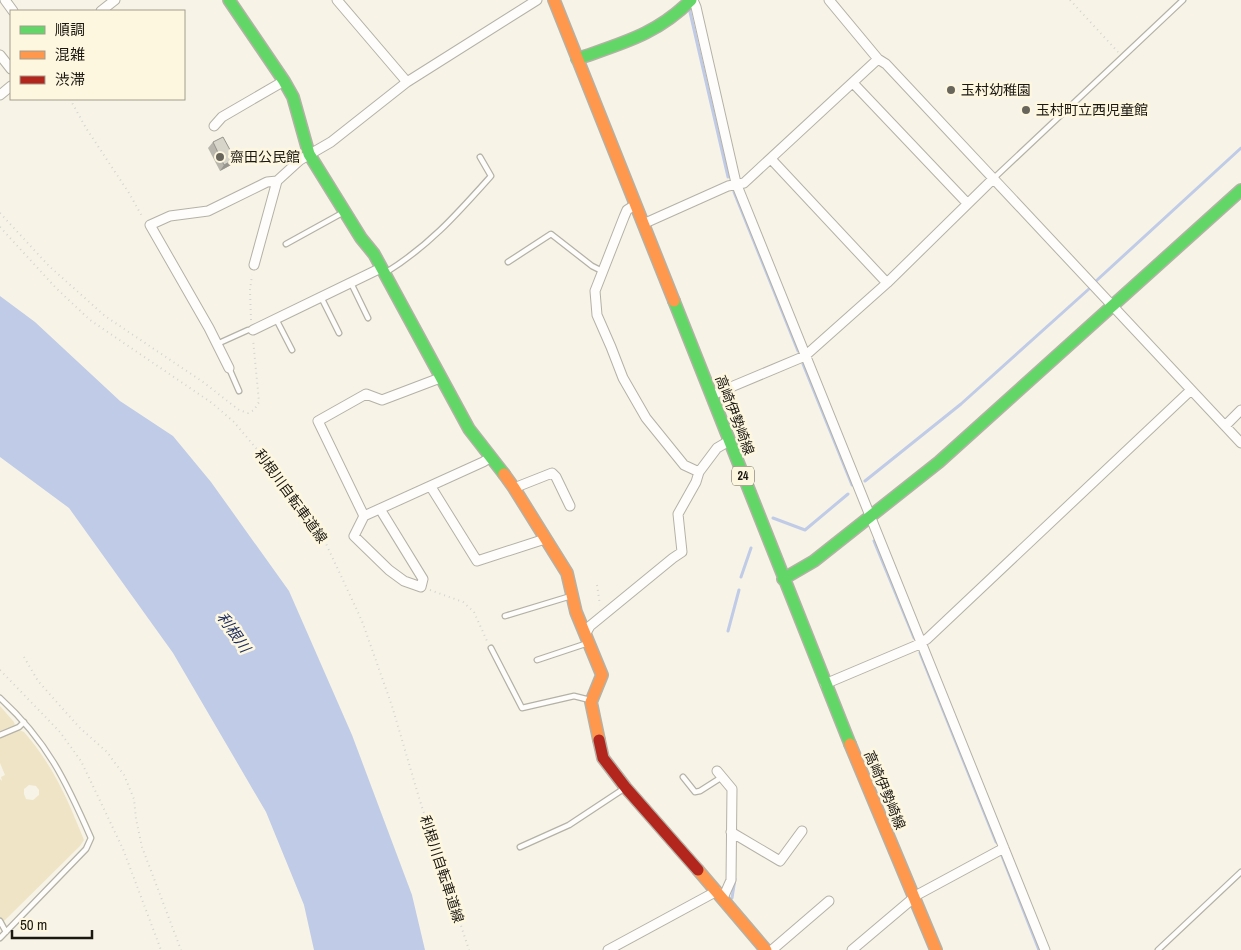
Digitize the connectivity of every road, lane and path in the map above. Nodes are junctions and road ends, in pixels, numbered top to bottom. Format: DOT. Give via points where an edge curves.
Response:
graph roads {
  1 [pos="115,0"];
  2 [pos="229,0"];
  3 [pos="337,0"];
  4 [pos="537,0"];
  5 [pos="554,0"];
  6 [pos="692,0"];
  7 [pos="829,0"];
  8 [pos="1070,0"];
  9 [pos="1183,0"];
  10 [pos="102,10"];
  11 [pos="0,55"];
  12 [pos="1122,57"];
  13 [pos="878,58"];
  14 [pos="577,59"];
  15 [pos="10,68"];
  16 [pos="284,81"];
  17 [pos="407,82"];
  18 [pos="852,83"];
  19 [pos="71,100"];
  20 [pos="214,126"];
  21 [pos="309,154"];
  22 [pos="480,157"];
  23 [pos="771,159"];
  24 [pos="993,179"];
  25 [pos="277,181"];
  26 [pos="736,183"];
  27 [pos="1241,190"];
  28 [pos="967,204"];
  29 [pos="635,205"];
  30 [pos="345,212"];
  31 [pos="0,213"];
  32 [pos="643,224"];
  33 [pos="150,225"];
  34 [pos="0,227"];
  35 [pos="286,244"];
  36 [pos="508,262"];
  37 [pos="254,265"];
  38 [pos="383,271"];
  39 [pos="602,272"];
  40 [pos="351,283"];
  41 [pos="886,283"];
  42 [pos="321,297"];
  43 [pos="1113,307"];
  44 [pos="368,318"];
  45 [pos="276,319"];
  46 [pos="253,330"];
  47 [pos="339,333"];
  48 [pos="217,344"];
  49 [pos="292,350"];
  50 [pos="805,356"];
  51 [pos="229,368"];
  52 [pos="440,378"];
  53 [pos="1191,390"];
  54 [pos="239,391"];
  55 [pos="712,395"];
  56 [pos="1241,410"];
  57 [pos="1225,426"];
  58 [pos="729,441"];
  59 [pos="1241,443"];
  60 [pos="491,457"];
  61 [pos="699,472"];
  62 [pos="431,487"];
  63 [pos="514,488"];
  64 [pos="570,506"];
  65 [pos="380,509"];
  66 [pos="364,516"];
  67 [pos="870,517"];
  68 [pos="545,539"];
  69 [pos="783,579"];
  70 [pos="598,585"];
  71 [pos="421,587"];
  72 [pos="573,596"];
  73 [pos="505,616"];
  74 [pos="602,617"];
  75 [pos="588,638"];
  76 [pos="921,644"];
  77 [pos="491,648"];
  78 [pos="24,657"];
  79 [pos="537,660"];
  80 [pos="0,670"];
  81 [pos="825,684"];
  82 [pos="0,698"];
  83 [pos="591,700"];
  84 [pos="24,722"];
  85 [pos="0,735"];
  86 [pos="720,774"];
  87 [pos="683,777"];
  88 [pos="626,788"];
  89 [pos="802,831"];
  90 [pos="731,832"];
  91 [pos="520,846"];
  92 [pos="1004,848"];
  93 [pos="1241,872"];
  94 [pos="720,894"];
  95 [pos="913,898"];
  96 [pos="829,901"];
  97 [pos="0,921"];
  98 [pos="6,932"];
  99 [pos="0,938"];
  100 [pos="161,950"];
  101 [pos="181,950"];
  102 [pos="469,950"];
  103 [pos="608,950"];
  104 [pos="766,950"];
  105 [pos="772,950"];
  106 [pos="852,950"];
  107 [pos="936,950"];
  108 [pos="1045,950"];
  109 [pos="1158,950"];
  1 -- 10 [label="street"];
  2 -- 16 [label="street"];
  3 -- 17 [label="street"];
  4 -- 17 [label="street"];
  5 -- 14 [label="street, 高崎伊勢崎線 / 24"];
  6 -- 14 [label="street" via="657,28"];
  6 -- 26 [label="street"];
  7 -- 13 [label="street"];
  8 -- 12 [label="path"];
  9 -- 12 [label="lane"];
  11 -- 15 [label="street"];
  12 -- 24 [label="lane"];
  13 -- 18 [label="street"];
  13 -- 24 [label="street"];
  14 -- 29 [label="street, 高崎伊勢崎線 / 24"];
  16 -- 20 [label="street" via="222,117"];
  16 -- 21 [label="street" via="293,98"];
  17 -- 21 [label="street" via="331,142"];
  18 -- 23 [label="street"];
  18 -- 28 [label="street"];
  19 -- 33 [label="path" via="145,222"];
  21 -- 25 [label="street"];
  21 -- 30 [label="street"];
  22 -- 38 [label="lane" via="491,176 442,230 404,262"];
  23 -- 26 [label="street" via="744,183"];
  23 -- 41 [label="street"];
  24 -- 28 [label="street"];
  24 -- 43 [label="street"];
  25 -- 33 [label="street" via="267,182 208,211 170,216"];
  25 -- 37 [label="street"];
  26 -- 32 [label="street"];
  26 -- 50 [label="street"];
  27 -- 43 [label="street"];
  28 -- 41 [label="street"];
  29 -- 32 [label="street, 高崎伊勢崎線 / 24"];
  29 -- 39 [label="street" via="627,210"];
  30 -- 35 [label="lane"];
  30 -- 38 [label="street"];
  31 -- 46 [label="path" via="49,266 105,316 239,410 248,413 259,402"];
  32 -- 55 [label="street, 高崎伊勢崎線 / 24"];
  33 -- 48 [label="street"];
  34 -- 102 [label="path, 利根川自転車道線" via="90,320 212,403 234,422 287,485 321,533 362,621"];
  36 -- 39 [label="lane" via="551,234"];
  37 -- 46 [label="path" via="250,290"];
  38 -- 40 [label="street"];
  38 -- 52 [label="street"];
  39 -- 61 [label="street" via="595,291 597,315 623,378 646,418 684,465"];
  40 -- 42 [label="street"];
  40 -- 44 [label="lane"];
  41 -- 50 [label="street"];
  42 -- 45 [label="street"];
  42 -- 47 [label="lane"];
  43 -- 53 [label="street"];
  43 -- 67 [label="street" via="959,445"];
  45 -- 46 [label="street"];
  45 -- 49 [label="lane"];
  46 -- 48 [label="lane"];
  48 -- 51 [label="street"];
  50 -- 55 [label="street"];
  50 -- 67 [label="street"];
  51 -- 54 [label="lane"];
  52 -- 60 [label="street" via="469,429"];
  52 -- 66 [label="street" via="382,400 366,394 318,421"];
  53 -- 57 [label="street"];
  53 -- 76 [label="street"];
  55 -- 58 [label="street, 高崎伊勢崎線 / 24"];
  56 -- 57 [label="street"];
  57 -- 59 [label="street"];
  58 -- 61 [label="street" via="717,448"];
  58 -- 69 [label="street, 高崎伊勢崎線 / 24"];
  60 -- 62 [label="street"];
  60 -- 63 [label="street"];
  61 -- 74 [label="street" via="678,514 682,552"];
  62 -- 65 [label="street"];
  62 -- 68 [label="street" via="477,561"];
  63 -- 64 [label="street" via="552,473"];
  63 -- 68 [label="street"];
  65 -- 66 [label="street"];
  65 -- 71 [label="street" via="423,579"];
  66 -- 71 [label="street" via="354,536 389,570 404,581"];
  67 -- 69 [label="street" via="814,561"];
  67 -- 76 [label="street"];
  68 -- 72 [label="street" via="567,573"];
  69 -- 81 [label="street, 高崎伊勢崎線 / 24"];
  70 -- 74 [label="path"];
  71 -- 77 [label="path" via="463,602 474,612"];
  72 -- 73 [label="lane"];
  72 -- 75 [label="street" via="576,612"];
  74 -- 75 [label="street" via="590,626"];
  75 -- 79 [label="lane"];
  75 -- 83 [label="street" via="602,675"];
  76 -- 81 [label="street"];
  76 -- 92 [label="street"];
  77 -- 83 [label="lane" via="522,708 574,696"];
  78 -- 101 [label="path" via="38,681 79,727 107,752 124,776 134,799 142,847"];
  80 -- 100 [label="path" via="60,732 81,761 123,849"];
  81 -- 95 [label="street, 高崎伊勢崎線 / 24"];
  82 -- 84 [label="lane"];
  83 -- 88 [label="street" via="603,758"];
  84 -- 85 [label="lane"];
  84 -- 98 [label="lane" via="65,781 91,838 86,849"];
  86 -- 87 [label="lane" via="695,792"];
  86 -- 90 [label="street" via="732,789"];
  88 -- 91 [label="lane" via="570,825"];
  88 -- 94 [label="street"];
  89 -- 90 [label="street" via="780,860"];
  90 -- 94 [label="street" via="730,880"];
  92 -- 95 [label="street"];
  92 -- 108 [label="street"];
  93 -- 109 [label="lane"];
  94 -- 103 [label="street" via="629,943"];
  94 -- 104 [label="street"];
  95 -- 106 [label="street"];
  95 -- 107 [label="street, 高崎伊勢崎線 / 24"];
  96 -- 105 [label="street"];
  97 -- 98 [label="lane"];
  98 -- 99 [label="lane"];
}
